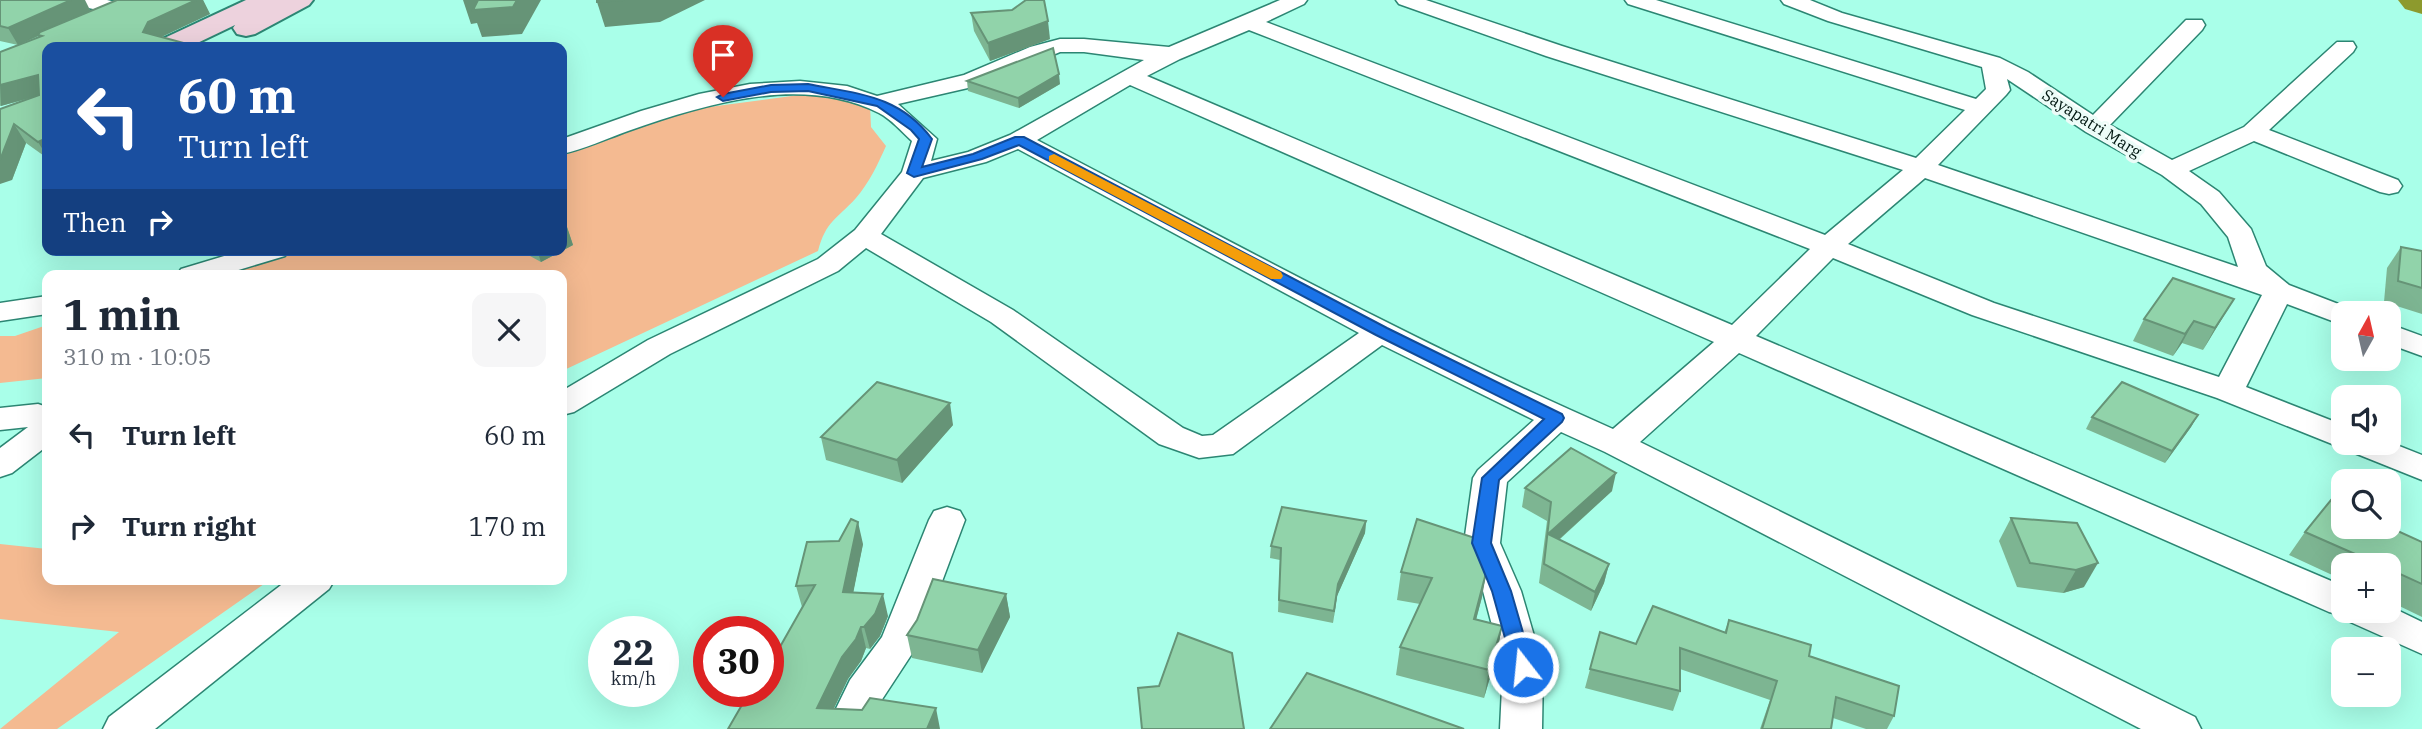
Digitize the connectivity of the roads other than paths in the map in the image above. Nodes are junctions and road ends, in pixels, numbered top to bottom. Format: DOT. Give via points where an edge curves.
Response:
graph roads {
  1 [pos="77,0"];
  2 [pos="265,0"];
  3 [pos="300,0"];
  4 [pos="1297,0"];
  5 [pos="1406,0"];
  6 [pos="1635,0"];
  7 [pos="1791,0"];
  8 [pos="130,4"];
  9 [pos="1843,8"];
  10 [pos="1249,23"];
  11 [pos="2194,25"];
  12 [pos="85,26"];
  13 [pos="177,42"];
  14 [pos="216,42"];
  15 [pos="2345,47"];
  16 [pos="1172,54"];
  17 [pos="1992,63"];
  18 [pos="1130,77"];
  19 [pos="881,103"];
  20 [pos="1979,107"];
  21 [pos="2095,127"];
  22 [pos="2253,132"];
  23 [pos="1019,140"];
  24 [pos="567,145"];
  25 [pos="1921,168"];
  26 [pos="2171,170"];
  27 [pos="914,173"];
  28 [pos="2389,186"];
  29 [pos="865,236"];
  30 [pos="1829,246"];
  31 [pos="255,256"];
  32 [pos="208,270"];
  33 [pos="2279,291"];
  34 [pos="42,306"];
  35 [pos="2331,311"];
  36 [pos="0,312"];
  37 [pos="1381,331"];
  38 [pos="2401,338"];
  39 [pos="1736,339"];
  40 [pos="2422,347"];
  41 [pos="2228,391"];
  42 [pos="567,402"];
  43 [pos="42,416"];
  44 [pos="1556,418"];
  45 [pos="0,419"];
  46 [pos="2331,432"];
  47 [pos="42,433"];
  48 [pos="1617,444"];
  49 [pos="2389,455"];
  50 [pos="0,466"];
  51 [pos="2422,468"];
  52 [pos="947,520"];
  53 [pos="308,585"];
  54 [pos="2331,597"];
  55 [pos="2388,623"];
  56 [pos="2422,639"];
  57 [pos="124,729"];
  58 [pos="847,729"];
  59 [pos="1521,729"];
  60 [pos="2180,729"];
  1 -- 8 [label="street"];
  2 -- 13 [label="main road"];
  3 -- 14 [label="main road"];
  4 -- 10 [label="street"];
  5 -- 25 [label="street"];
  6 -- 20 [label="street"];
  7 -- 9 [label="street, Sayapatri Marg"];
  8 -- 12 [label="street"];
  9 -- 17 [label="street, Sayapatri Marg"];
  10 -- 16 [label="street"];
  10 -- 30 [label="street"];
  11 -- 21 [label="street"];
  15 -- 22 [label="street"];
  16 -- 18 [label="street"];
  16 -- 19 [label="street" via="1068,44 1007,63 985,76"];
  17 -- 20 [label="street" via="1998,90"];
  17 -- 21 [label="street, Sayapatri Marg"];
  18 -- 23 [label="street"];
  18 -- 39 [label="street"];
  19 -- 24 [label="street" via="808,88 771,88 675,106"];
  19 -- 27 [label="street" via="925,139"];
  20 -- 25 [label="street"];
  21 -- 26 [label="street, Sayapatri Marg"];
  22 -- 26 [label="street"];
  22 -- 28 [label="street"];
  23 -- 27 [label="street" via="977,157"];
  23 -- 37 [label="street"];
  25 -- 30 [label="street"];
  25 -- 33 [label="street"];
  26 -- 33 [label="street, Sayapatri Marg" via="2210,198 2241,235 2253,270"];
  27 -- 29 [label="street"];
  29 -- 37 [label="street" via="1002,316 1171,436 1199,447 1221,446"];
  29 -- 42 [label="street" via="828,265 659,347"];
  30 -- 39 [label="street"];
  30 -- 41 [label="street" via="1983,309"];
  31 -- 32 [label="street"];
  33 -- 35 [label="street, Sayapatri Marg"];
  33 -- 41 [label="street"];
  34 -- 36 [label="street"];
  37 -- 44 [label="street"];
  38 -- 40 [label="street"];
  39 -- 48 [label="street"];
  39 -- 54 [label="street"];
  41 -- 46 [label="street"];
  43 -- 45 [label="street"];
  44 -- 48 [label="street"];
  44 -- 59 [label="street" via="1490,478 1482,543 1502,591 1523,667"];
  47 -- 50 [label="street"];
  48 -- 60 [label="street"];
  49 -- 51 [label="street"];
  52 -- 58 [label="street" via="899,643 865,692"];
  53 -- 57 [label="street"];
  55 -- 56 [label="street"];
}
